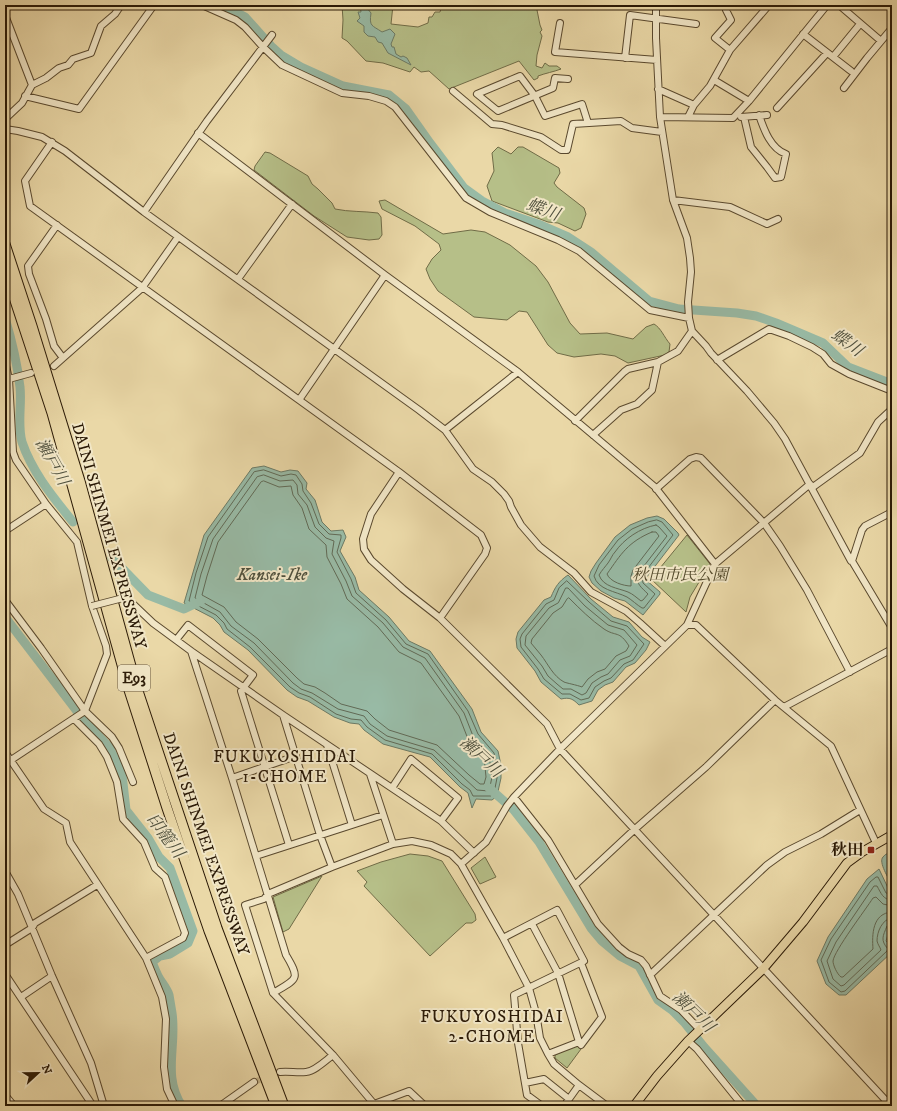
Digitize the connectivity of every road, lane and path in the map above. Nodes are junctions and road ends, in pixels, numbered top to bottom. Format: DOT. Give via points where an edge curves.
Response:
graph roads {
  1 [pos="121,5"];
  2 [pos="154,5"];
  3 [pos="202,5"];
  4 [pos="656,5"];
  5 [pos="729,5"];
  6 [pos="769,5"];
  7 [pos="827,5"];
  8 [pos="839,5"];
  9 [pos="5,14"];
  10 [pos="656,18"];
  11 [pos="560,23"];
  12 [pos="696,24"];
  13 [pos="860,24"];
  14 [pos="892,28"];
  15 [pos="803,34"];
  16 [pos="272,35"];
  17 [pos="880,41"];
  18 [pos="262,46"];
  19 [pos="730,50"];
  20 [pos="827,53"];
  21 [pos="833,57"];
  22 [pos="625,58"];
  23 [pos="657,60"];
  24 [pos="851,71"];
  25 [pos="568,79"];
  26 [pos="714,80"];
  27 [pos="32,85"];
  28 [pos="844,88"];
  29 [pos="658,89"];
  30 [pos="453,91"];
  31 [pos="25,96"];
  32 [pos="535,96"];
  33 [pos="749,101"];
  34 [pos="694,105"];
  35 [pos="777,108"];
  36 [pos="767,115"];
  37 [pos="759,116"];
  38 [pos="660,117"];
  39 [pos="688,117"];
  40 [pos="744,117"];
  41 [pos="733,118"];
  42 [pos="5,119"];
  43 [pos="588,123"];
  44 [pos="5,129"];
  45 [pos="662,132"];
  46 [pos="198,133"];
  47 [pos="52,142"];
  48 [pos="674,200"];
  49 [pos="292,204"];
  50 [pos="144,212"];
  51 [pos="778,218"];
  52 [pos="57,226"];
  53 [pos="178,237"];
  54 [pos="5,244"];
  55 [pos="5,270"];
  56 [pos="385,275"];
  57 [pos="238,279"];
  58 [pos="142,288"];
  59 [pos="689,318"];
  60 [pos="692,331"];
  61 [pos="335,349"];
  62 [pos="64,358"];
  63 [pos="717,360"];
  64 [pos="5,361"];
  65 [pos="658,362"];
  66 [pos="54,366"];
  67 [pos="518,372"];
  68 [pos="31,374"];
  69 [pos="9,379"];
  70 [pos="892,391"];
  71 [pos="7,392"];
  72 [pos="299,400"];
  73 [pos="892,409"];
  74 [pos="575,421"];
  75 [pos="445,430"];
  76 [pos="592,435"];
  77 [pos="399,472"];
  78 [pos="810,484"];
  79 [pos="656,489"];
  80 [pos="46,504"];
  81 [pos="892,512"];
  82 [pos="764,523"];
  83 [pos="5,531"];
  84 [pos="852,561"];
  85 [pos="716,564"];
  86 [pos="5,600"];
  87 [pos="92,606"];
  88 [pos="440,618"];
  89 [pos="687,625"];
  90 [pos="892,628"];
  91 [pos="176,640"];
  92 [pos="665,646"];
  93 [pos="892,649"];
  94 [pos="191,651"];
  95 [pos="850,672"];
  96 [pos="243,688"];
  97 [pos="775,700"];
  98 [pos="784,707"];
  99 [pos="85,711"];
  100 [pos="284,716"];
  101 [pos="74,719"];
  102 [pos="327,745"];
  103 [pos="560,749"];
  104 [pos="5,752"];
  105 [pos="296,756"];
  106 [pos="8,762"];
  107 [pos="265,767"];
  108 [pos="370,774"];
  109 [pos="232,778"];
  110 [pos="133,782"];
  111 [pos="392,788"];
  112 [pos="514,797"];
  113 [pos="860,810"];
  114 [pos="383,815"];
  115 [pos="441,821"];
  116 [pos="352,825"];
  117 [pos="635,829"];
  118 [pos="320,835"];
  119 [pos="892,835"];
  120 [pos="876,843"];
  121 [pos="393,844"];
  122 [pos="289,845"];
  123 [pos="474,853"];
  124 [pos="256,856"];
  125 [pos="462,864"];
  126 [pos="332,868"];
  127 [pos="5,871"];
  128 [pos="97,884"];
  129 [pos="576,884"];
  130 [pos="268,894"];
  131 [pos="715,915"];
  132 [pos="532,924"];
  133 [pos="32,928"];
  134 [pos="503,938"];
  135 [pos="5,945"];
  136 [pos="146,958"];
  137 [pos="581,963"];
  138 [pos="763,969"];
  139 [pos="558,973"];
  140 [pos="5,974"];
  141 [pos="650,975"];
  142 [pos="52,976"];
  143 [pos="528,988"];
  144 [pos="273,992"];
  145 [pos="21,997"];
  146 [pos="700,1031"];
  147 [pos="690,1040"];
  148 [pos="579,1042"];
  149 [pos="548,1054"];
  150 [pos="333,1056"];
  151 [pos="280,1072"];
  152 [pos="254,1082"];
  153 [pos="525,1083"];
  154 [pos="579,1085"];
  155 [pos="5,1095"];
  156 [pos="569,1099"];
  157 [pos="891,1104"];
  158 [pos="14,1106"];
  159 [pos="93,1106"];
  160 [pos="104,1106"];
  161 [pos="175,1106"];
  162 [pos="220,1106"];
  163 [pos="276,1106"];
  164 [pos="284,1106"];
  165 [pos="425,1106"];
  166 [pos="542,1106"];
  167 [pos="564,1106"];
  168 [pos="607,1106"];
  169 [pos="634,1106"];
  170 [pos="743,1106"];
  1 -- 27 [label="street" via="101,26 91,53 73,59 68,65"];
  2 -- 31 [label="street" via="79,109"];
  3 -- 18 [label="street" via="236,20"];
  4 -- 10 [label="street"];
  5 -- 19 [label="street" via="726,10 731,20 715,38"];
  6 -- 19 [label="street"];
  7 -- 15 [label="street"];
  8 -- 13 [label="street"];
  9 -- 27 [label="street"];
  10 -- 12 [label="street"];
  10 -- 22 [label="street" via="630,15"];
  10 -- 23 [label="street"];
  11 -- 22 [label="street" via="555,52"];
  13 -- 17 [label="street"];
  13 -- 21 [label="street"];
  14 -- 17 [label="street"];
  15 -- 20 [label="street"];
  15 -- 33 [label="street"];
  16 -- 18 [label="street"];
  17 -- 28 [label="street"];
  18 -- 46 [label="street"];
  18 -- 59 [label="street" via="282,66 311,80 342,93 386,101 395,107 466,198 490,212 579,251 650,310"];
  19 -- 26 [label="street"];
  20 -- 21 [label="street"];
  20 -- 35 [label="street"];
  21 -- 24 [label="street"];
  22 -- 23 [label="street"];
  23 -- 29 [label="street"];
  25 -- 32 [label="street" via="555,78 553,88"];
  26 -- 33 [label="street"];
  26 -- 34 [label="street"];
  27 -- 31 [label="street"];
  29 -- 34 [label="street"];
  29 -- 38 [label="street"];
  30 -- 43 [label="street" via="492,124 541,137 561,150 567,150 573,124"];
  31 -- 42 [label="street"];
  32 -- 32 [label="street" via="520,76 477,94 498,111"];
  32 -- 43 [label="street" via="545,116 582,104"];
  33 -- 41 [label="street"];
  34 -- 39 [label="street"];
  36 -- 37 [label="street"];
  37 -- 40 [label="street"];
  37 -- 40 [label="street" via="766,134 780,152 786,154 781,177 775,178 751,147"];
  38 -- 39 [label="street"];
  38 -- 45 [label="street"];
  39 -- 41 [label="street"];
  40 -- 41 [label="street"];
  43 -- 45 [label="street" via="621,121 632,128"];
  44 -- 47 [label="street" via="42,137"];
  45 -- 48 [label="street"];
  46 -- 49 [label="street"];
  46 -- 50 [label="street"];
  47 -- 50 [label="street"];
  47 -- 52 [label="street" via="25,181 30,206"];
  48 -- 51 [label="street" via="730,207 767,224"];
  48 -- 59 [label="street" via="687,238 692,272 688,302"];
  49 -- 56 [label="street"];
  49 -- 57 [label="street"];
  50 -- 53 [label="street"];
  52 -- 58 [label="street"];
  52 -- 62 [label="street" via="28,266 54,346"];
  53 -- 57 [label="street"];
  53 -- 58 [label="street"];
  54 -- 164 [label="highway, DAINI SHINMEI EXPRESSWAY / E93" via="80,481 137,688 217,928"];
  55 -- 163 [label="highway, DAINI SHINMEI EXPRESSWAY / E93" via="52,413 129,690 167,808 209,931"];
  56 -- 61 [label="street"];
  56 -- 67 [label="street"];
  57 -- 61 [label="street"];
  58 -- 62 [label="street"];
  58 -- 72 [label="street"];
  59 -- 60 [label="street"];
  60 -- 63 [label="street"];
  60 -- 65 [label="street" via="678,351"];
  61 -- 72 [label="street"];
  61 -- 75 [label="street"];
  62 -- 66 [label="street"];
  63 -- 70 [label="street" via="769,329 812,347 831,364 849,374"];
  63 -- 78 [label="street" via="774,423"];
  64 -- 69 [label="street"];
  65 -- 74 [label="street" via="628,369"];
  65 -- 76 [label="street" via="652,390 637,404 621,410"];
  67 -- 74 [label="street"];
  67 -- 75 [label="street"];
  68 -- 69 [label="street"];
  69 -- 71 [label="street"];
  71 -- 80 [label="street" via="13,452"];
  72 -- 77 [label="street"];
  73 -- 78 [label="street" via="878,422 860,453 813,487"];
  74 -- 76 [label="street"];
  75 -- 92 [label="street" via="473,469 492,482 509,500 521,525 540,547 574,573 591,592 626,612"];
  76 -- 79 [label="street"];
  77 -- 88 [label="street" via="371,514 363,539 364,550 371,560"];
  77 -- 88 [label="street" via="481,535 487,548"];
  78 -- 82 [label="street"];
  78 -- 84 [label="street"];
  79 -- 82 [label="street" via="690,459 701,458"];
  79 -- 85 [label="street"];
  80 -- 83 [label="street"];
  80 -- 87 [label="street" via="77,542"];
  81 -- 84 [label="street" via="864,526"];
  82 -- 85 [label="street"];
  82 -- 95 [label="street" via="807,590"];
  84 -- 90 [label="street"];
  85 -- 89 [label="street"];
  86 -- 99 [label="street"];
  87 -- 91 [label="street, bridge" via="124,598"];
  87 -- 99 [label="street" via="107,654"];
  88 -- 103 [label="street" via="547,724"];
  89 -- 92 [label="street"];
  89 -- 97 [label="street" via="696,625"];
  91 -- 94 [label="street"];
  91 -- 96 [label="street" via="188,625 252,675"];
  92 -- 103 [label="street"];
  93 -- 95 [label="street"];
  94 -- 96 [label="street"];
  94 -- 109 [label="street"];
  95 -- 98 [label="street"];
  96 -- 100 [label="street"];
  96 -- 107 [label="street" via="241,691"];
  97 -- 98 [label="street"];
  97 -- 117 [label="street" via="706,767"];
  98 -- 113 [label="street" via="831,746"];
  99 -- 101 [label="street"];
  99 -- 110 [label="street" via="112,737"];
  100 -- 102 [label="street"];
  100 -- 105 [label="street"];
  101 -- 106 [label="street"];
  101 -- 136 [label="street" via="99,744 107,758 117,782 123,819 144,842 155,868 165,877 185,933 183,938"];
  102 -- 108 [label="street"];
  102 -- 116 [label="street"];
  103 -- 112 [label="street"];
  103 -- 117 [label="street"];
  104 -- 106 [label="street"];
  105 -- 107 [label="street"];
  105 -- 118 [label="street"];
  106 -- 128 [label="street" via="44,809 66,824 70,842"];
  107 -- 109 [label="street"];
  107 -- 122 [label="street"];
  108 -- 111 [label="street"];
  108 -- 114 [label="street"];
  109 -- 124 [label="street"];
  111 -- 115 [label="street"];
  111 -- 115 [label="street" via="411,760 458,798"];
  112 -- 123 [label="street" via="486,842"];
  112 -- 129 [label="street" via="548,840"];
  113 -- 120 [label="street"];
  113 -- 131 [label="street" via="785,852 767,865"];
  114 -- 116 [label="street"];
  114 -- 121 [label="street"];
  115 -- 123 [label="street"];
  116 -- 118 [label="street"];
  117 -- 129 [label="street"];
  117 -- 131 [label="street"];
  118 -- 122 [label="street"];
  118 -- 126 [label="street"];
  119 -- 120 [label="main road"];
  120 -- 138 [label="main road" via="847,863 804,922"];
  121 -- 125 [label="street" via="412,841 431,845 451,854"];
  121 -- 126 [label="street"];
  122 -- 124 [label="street"];
  123 -- 125 [label="street"];
  124 -- 130 [label="street"];
  125 -- 134 [label="street"];
  126 -- 130 [label="street"];
  127 -- 133 [label="street"];
  128 -- 133 [label="street" via="35,923"];
  128 -- 136 [label="street"];
  129 -- 141 [label="street" via="598,924 619,947 641,960"];
  130 -- 144 [label="street" via="286,955 295,970 292,982"];
  130 -- 144 [label="street" via="264,899 245,905"];
  131 -- 138 [label="street"];
  131 -- 141 [label="street"];
  132 -- 134 [label="street"];
  132 -- 137 [label="street" via="557,910 584,961"];
  132 -- 139 [label="street"];
  133 -- 135 [label="street"];
  133 -- 142 [label="street"];
  134 -- 143 [label="street"];
  136 -- 161 [label="street" via="162,997 166,1019 164,1067 167,1089"];
  137 -- 139 [label="street"];
  137 -- 148 [label="street" via="602,1017 581,1045"];
  138 -- 146 [label="main road"];
  138 -- 157 [label="street"];
  139 -- 143 [label="street"];
  139 -- 148 [label="street"];
  140 -- 145 [label="street"];
  141 -- 146 [label="street" via="660,996 681,1010"];
  142 -- 145 [label="street"];
  142 -- 160 [label="street" via="91,1063"];
  143 -- 149 [label="street" via="540,1038"];
  143 -- 153 [label="street" via="514,995"];
  144 -- 150 [label="street"];
  145 -- 159 [label="street"];
  146 -- 147 [label="main road"];
  147 -- 169 [label="main road"];
  147 -- 170 [label="street"];
  148 -- 149 [label="street"];
  149 -- 154 [label="street" via="554,1064"];
  150 -- 151 [label="street" via="307,1072"];
  150 -- 165 [label="street" via="374,1104 409,1091"];
  152 -- 162 [label="street"];
  153 -- 156 [label="street" via="544,1079"];
  153 -- 166 [label="street" via="527,1095"];
  154 -- 156 [label="street"];
  154 -- 168 [label="street"];
  155 -- 158 [label="street"];
  156 -- 167 [label="street"];
}
